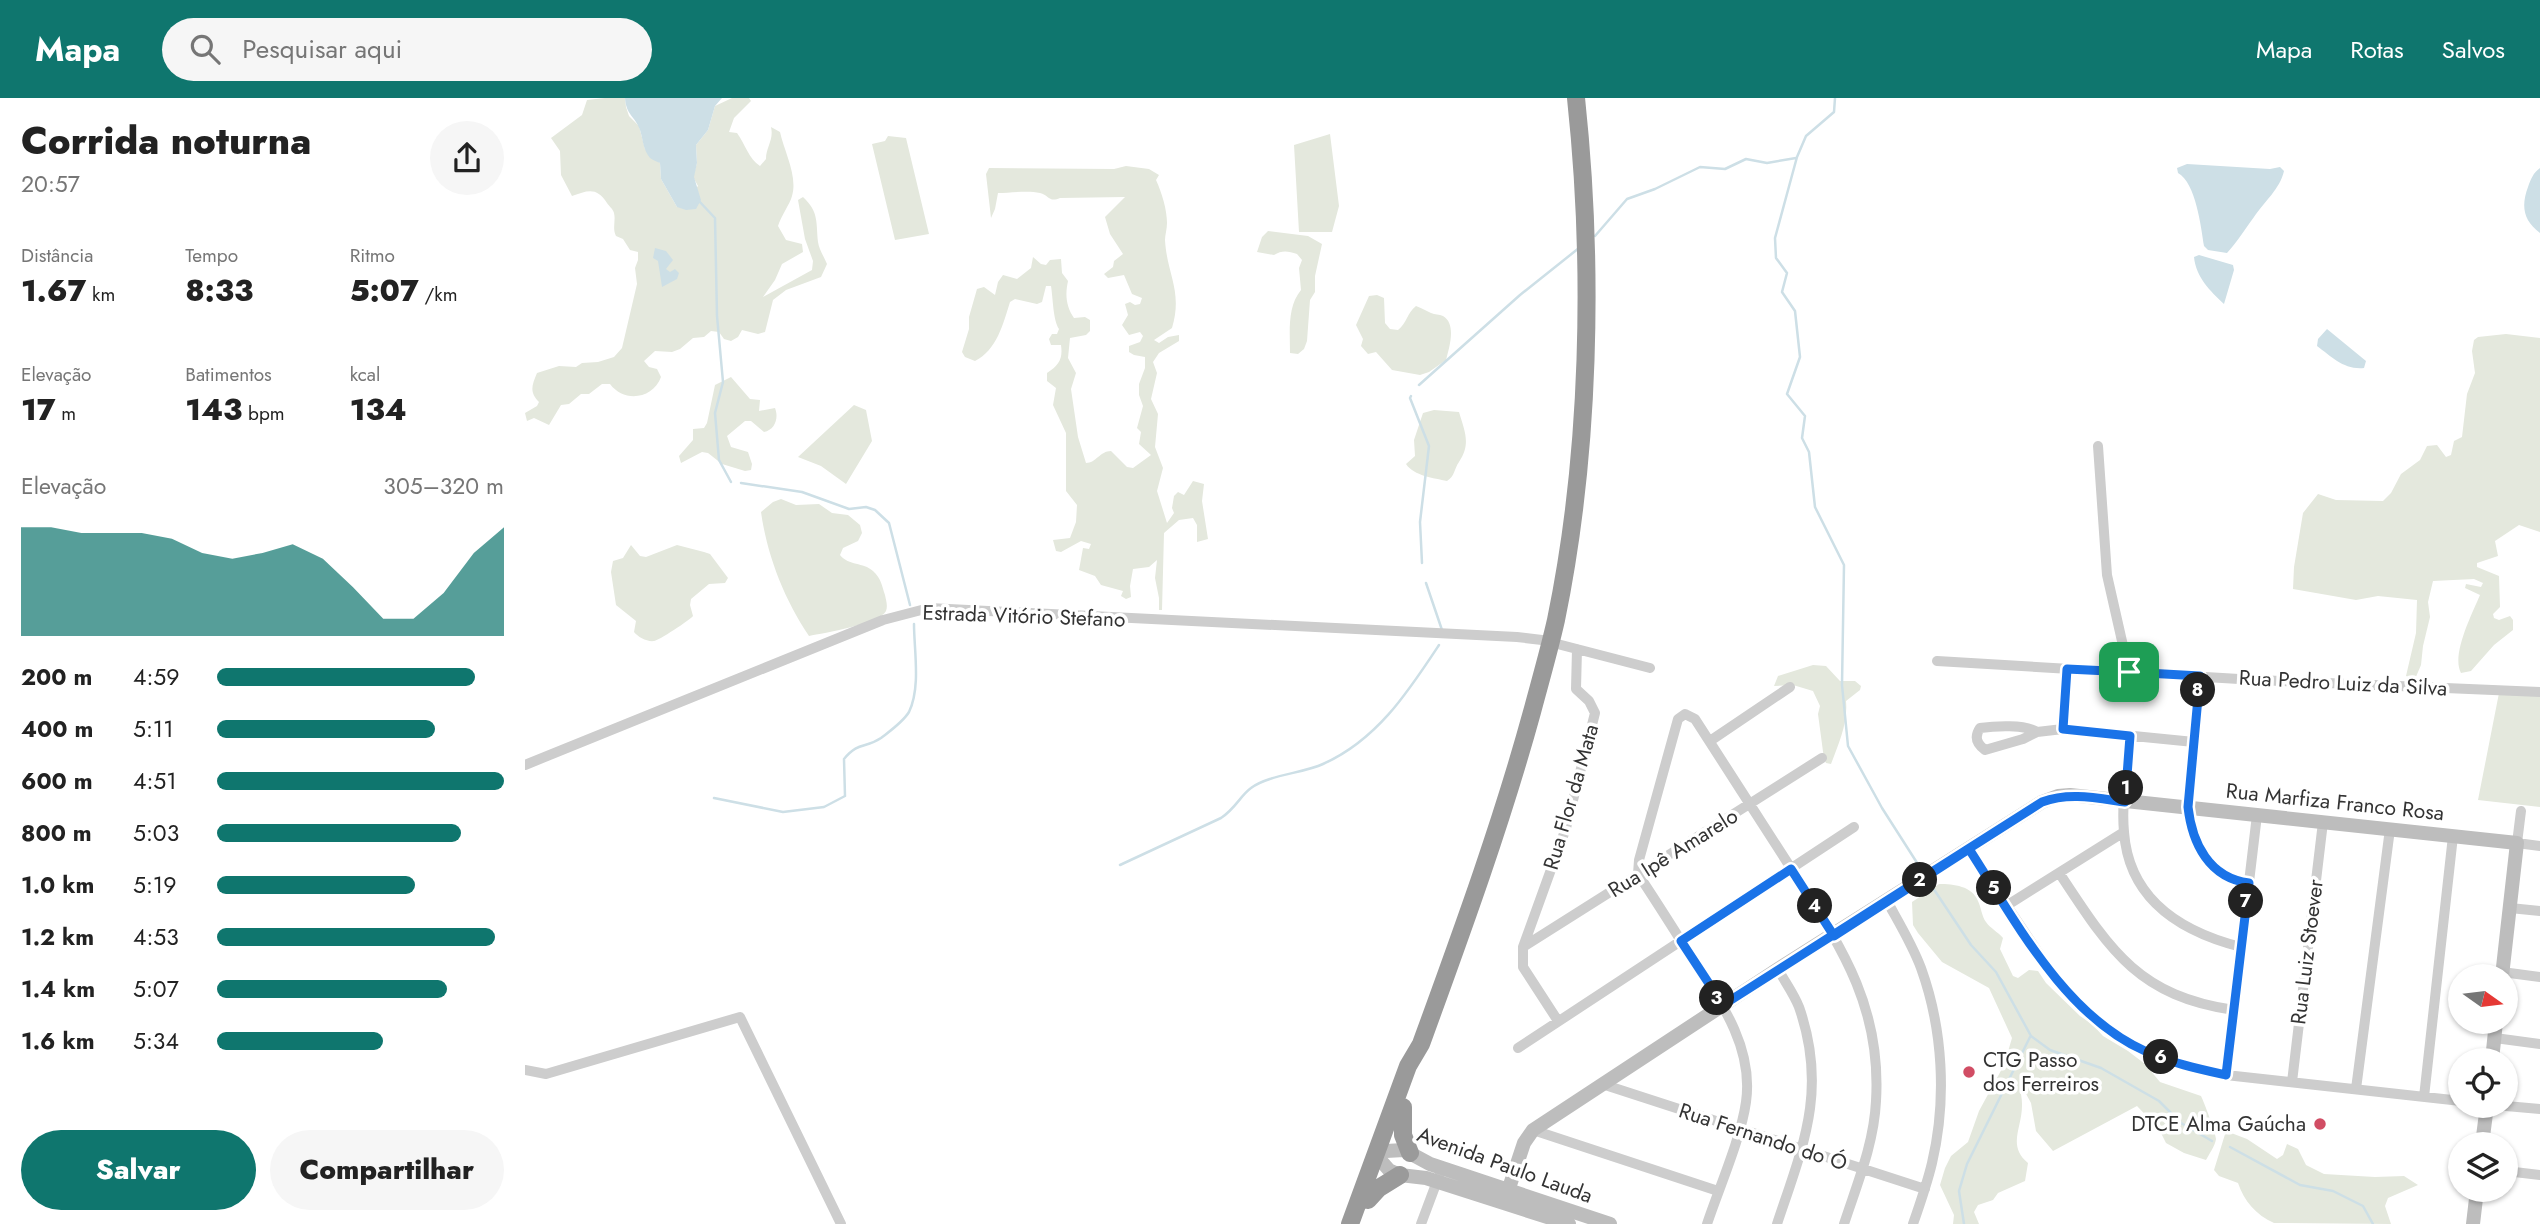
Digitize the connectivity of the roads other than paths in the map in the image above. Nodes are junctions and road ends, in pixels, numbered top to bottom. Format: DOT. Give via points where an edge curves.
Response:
graph roads {
  1 [pos="1576,98"];
  2 [pos="2098,446"];
  3 [pos="1551,642"];
  4 [pos="1577,649"];
  5 [pos="1937,661"];
  6 [pos="1650,668"];
  7 [pos="2067,669"];
  8 [pos="2129,672"];
  9 [pos="2200,676"];
  10 [pos="1790,687"];
  11 [pos="2540,692"];
  12 [pos="2063,729"];
  13 [pos="2037,732"];
  14 [pos="2130,736"];
  15 [pos="1710,741"];
  16 [pos="2194,742"];
  17 [pos="1822,758"];
  18 [pos="525,765"];
  19 [pos="2125,802"];
  20 [pos="1750,804"];
  21 [pos="2188,807"];
  22 [pos="2521,811"];
  23 [pos="2256,815"];
  24 [pos="2323,822"];
  25 [pos="1854,827"];
  26 [pos="2390,829"];
  27 [pos="2124,832"];
  28 [pos="2453,836"];
  29 [pos="2517,844"];
  30 [pos="2540,846"];
  31 [pos="1969,849"];
  32 [pos="1791,869"];
  33 [pos="1639,874"];
  34 [pos="2060,874"];
  35 [pos="2249,883"];
  36 [pos="1887,901"];
  37 [pos="2006,906"];
  38 [pos="2510,908"];
  39 [pos="2540,911"];
  40 [pos="1834,936"];
  41 [pos="1681,941"];
  42 [pos="1523,947"];
  43 [pos="2241,947"];
  44 [pos="2503,964"];
  45 [pos="1778,970"];
  46 [pos="2518,975"];
  47 [pos="2540,977"];
  48 [pos="1723,1005"];
  49 [pos="2234,1010"];
  50 [pos="1558,1021"];
  51 [pos="2494,1034"];
  52 [pos="2494,1038"];
  53 [pos="1421,1044"];
  54 [pos="2540,1044"];
  55 [pos="1518,1048"];
  56 [pos="2493,1048"];
  57 [pos="525,1070"];
  58 [pos="2226,1075"];
  59 [pos="2291,1082"];
  60 [pos="1602,1084"];
  61 [pos="2356,1089"];
  62 [pos="2424,1097"];
  63 [pos="2448,1100"];
  64 [pos="1403,1107"];
  65 [pos="2518,1107"];
  66 [pos="2540,1110"];
  67 [pos="1739,1129"];
  68 [pos="1533,1130"];
  69 [pos="1801,1150"];
  70 [pos="1410,1153"];
  71 [pos="1381,1155"];
  72 [pos="1862,1170"];
  73 [pos="2518,1172"];
  74 [pos="1400,1175"];
  75 [pos="1439,1175"];
  76 [pos="2540,1175"];
  77 [pos="1925,1189"];
  78 [pos="1718,1191"];
  79 [pos="1506,1197"];
  80 [pos="1368,1200"];
  81 [pos="2476,1202"];
  82 [pos="841,1224"];
  83 [pos="1350,1224"];
  84 [pos="1359,1224"];
  85 [pos="1422,1224"];
  86 [pos="1569,1224"];
  87 [pos="1610,1224"];
  88 [pos="1707,1224"];
  89 [pos="1777,1224"];
  90 [pos="1844,1224"];
  91 [pos="1913,1224"];
  92 [pos="2473,1224"];
  1 -- 3 [label="highway" via="1586,225 1586,329 1569,551"];
  2 -- 8 [label="street" via="2108,575"];
  3 -- 4 [label="street"];
  3 -- 18 [label="street, Estrada Vitório Stefano" via="929,608 883,620"];
  3 -- 53 [label="highway" via="1495,837"];
  4 -- 6 [label="street"];
  4 -- 42 [label="street, Rua Flor da Mata" via="1577,689 1595,713 1566,828"];
  5 -- 7 [label="street, Rua Pedro Luiz da Silva"];
  7 -- 8 [label="street, Rua Pedro Luiz da Silva"];
  7 -- 12 [label="street"];
  8 -- 9 [label="street, Rua Pedro Luiz da Silva"];
  9 -- 11 [label="street, Rua Pedro Luiz da Silva"];
  9 -- 16 [label="street"];
  10 -- 15 [label="street"];
  12 -- 13 [label="street"];
  12 -- 14 [label="street"];
  13 -- 13 [label="street" via="2023,727 1987,727 1980,728 1977,737 1985,750"];
  14 -- 16 [label="street"];
  14 -- 19 [label="street"];
  15 -- 20 [label="street"];
  15 -- 33 [label="street" via="1695,719 1685,714 1678,719"];
  16 -- 21 [label="street"];
  17 -- 20 [label="street, Rua Ipê Amarelo"];
  19 -- 21 [label="street, Rua Marfiza Franco Rosa"];
  19 -- 27 [label="street"];
  19 -- 31 [label="street, Rua Marfiza Franco Rosa" via="2057,796"];
  20 -- 32 [label="street"];
  20 -- 33 [label="street, Rua Ipê Amarelo"];
  21 -- 23 [label="street, Rua Marfiza Franco Rosa"];
  21 -- 35 [label="street" via="2194,838 2207,860 2216,870"];
  22 -- 29 [label="street"];
  23 -- 24 [label="street, Rua Marfiza Franco Rosa"];
  23 -- 35 [label="street"];
  24 -- 26 [label="street, Rua Marfiza Franco Rosa"];
  24 -- 59 [label="street, Rua Luiz Stoever"];
  25 -- 32 [label="street"];
  26 -- 28 [label="street, Rua Marfiza Franco Rosa"];
  26 -- 61 [label="street"];
  27 -- 34 [label="street"];
  27 -- 43 [label="street" via="2137,876 2163,912 2199,933"];
  28 -- 29 [label="street, Rua Marfiza Franco Rosa"];
  28 -- 62 [label="street"];
  29 -- 30 [label="street, Rua Marfiza Franco Rosa"];
  29 -- 38 [label="street"];
  31 -- 36 [label="street, Rua Marfiza Franco Rosa"];
  31 -- 37 [label="street"];
  32 -- 40 [label="street"];
  32 -- 41 [label="street"];
  33 -- 41 [label="street"];
  33 -- 42 [label="street, Rua Ipê Amarelo"];
  34 -- 37 [label="street"];
  34 -- 49 [label="street" via="2105,941 2148,981 2190,1001"];
  35 -- 43 [label="street"];
  36 -- 40 [label="street, Rua Marfiza Franco Rosa"];
  36 -- 77 [label="street" via="1920,967 1935,1024 1941,1103"];
  37 -- 58 [label="street" via="2062,988 2101,1024 2143,1050"];
  38 -- 39 [label="street"];
  38 -- 44 [label="street"];
  40 -- 45 [label="street, Rua Marfiza Franco Rosa"];
  40 -- 72 [label="street" via="1856,978 1876,1060 1877,1102"];
  41 -- 48 [label="street"];
  41 -- 50 [label="street"];
  42 -- 50 [label="street" via="1523,967"];
  43 -- 49 [label="street"];
  45 -- 48 [label="street, Rua Marfiza Franco Rosa"];
  45 -- 69 [label="street" via="1798,1006 1811,1059 1812,1108"];
  46 -- 47 [label="street"];
  48 -- 60 [label="street, Rua Marfiza Franco Rosa"];
  48 -- 67 [label="street" via="1744,1059 1746,1099"];
  49 -- 58 [label="street"];
  50 -- 55 [label="street"];
  51 -- 52 [label="street"];
  52 -- 54 [label="street"];
  52 -- 56 [label="street"];
  53 -- 64 [label="highway"];
  53 -- 71 [label="highway" via="1408,1066"];
  57 -- 82 [label="street" via="546,1074 740,1017"];
  58 -- 59 [label="street"];
  59 -- 61 [label="street"];
  60 -- 67 [label="street, Rua Fernando do Ó"];
  60 -- 68 [label="street, Rua Marfiza Franco Rosa"];
  61 -- 62 [label="street"];
  62 -- 63 [label="street"];
  64 -- 70 [label="highway" via="1403,1135"];
  64 -- 71 [label="highway"];
  65 -- 66 [label="street"];
  67 -- 69 [label="street, Rua Fernando do Ó"];
  67 -- 78 [label="street"];
  68 -- 78 [label="street"];
  68 -- 79 [label="street"];
  69 -- 72 [label="street, Rua Fernando do Ó"];
  69 -- 89 [label="street"];
  70 -- 71 [label="street, Avenida Paulo Lauda" via="1397,1149"];
  70 -- 75 [label="street, Avenida Paulo Lauda"];
  71 -- 74 [label="street, Avenida Paulo Lauda" via="1389,1170"];
  71 -- 80 [label="highway"];
  71 -- 83 [label="highway"];
  72 -- 77 [label="street, Rua Fernando do Ó"];
  72 -- 90 [label="street"];
  73 -- 76 [label="street"];
  74 -- 75 [label="street, Avenida Paulo Lauda"];
  74 -- 80 [label="highway"];
  75 -- 79 [label="street, Avenida Paulo Lauda"];
  75 -- 85 [label="street"];
  77 -- 91 [label="street"];
  78 -- 88 [label="street"];
  79 -- 86 [label="street, Avenida Paulo Lauda"];
  79 -- 87 [label="street, Avenida Paulo Lauda"];
  80 -- 84 [label="highway"];
  81 -- 92 [label="street"];
}
